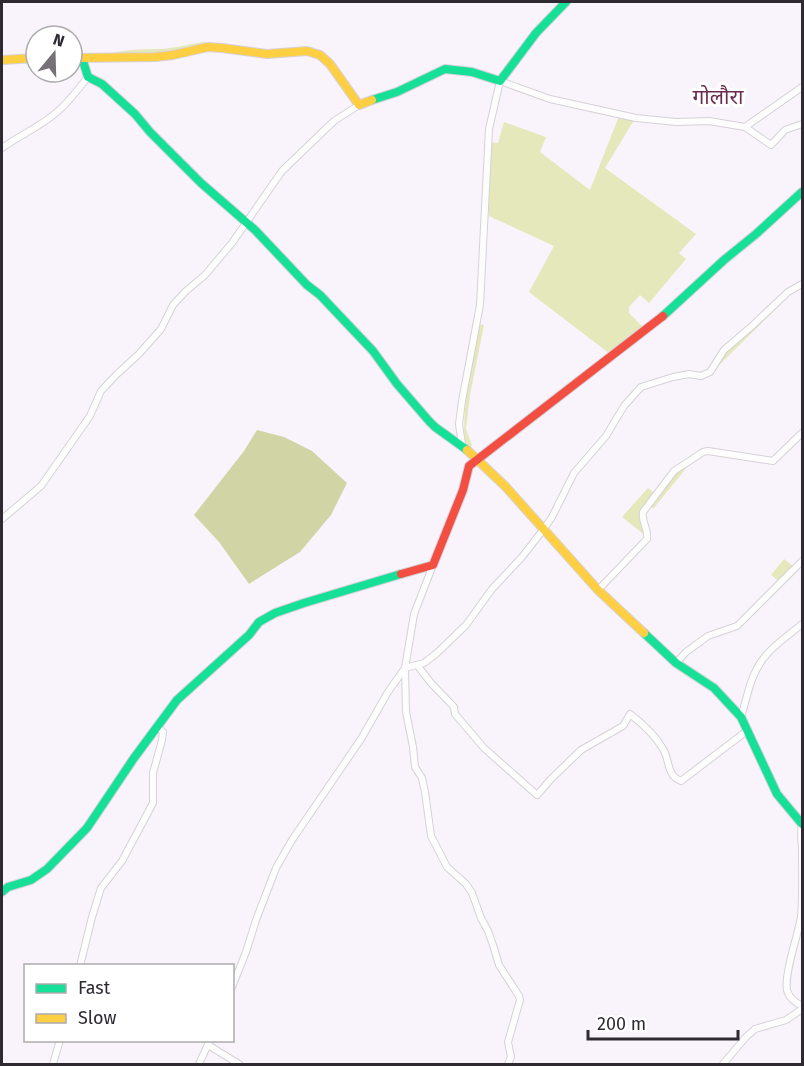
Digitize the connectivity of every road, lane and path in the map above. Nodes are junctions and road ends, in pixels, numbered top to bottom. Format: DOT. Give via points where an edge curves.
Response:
graph roads {
  1 [pos="566,2"];
  2 [pos="84,58"];
  3 [pos="24,59"];
  4 [pos="2,60"];
  5 [pos="84,64"];
  6 [pos="88,77"];
  7 [pos="500,81"];
  8 [pos="802,87"];
  9 [pos="359,105"];
  10 [pos="802,124"];
  11 [pos="745,126"];
  12 [pos="2,148"];
  13 [pos="802,192"];
  14 [pos="246,223"];
  15 [pos="802,284"];
  16 [pos="802,433"];
  17 [pos="462,445"];
  18 [pos="479,460"];
  19 [pos="2,519"];
  20 [pos="543,530"];
  21 [pos="802,561"];
  22 [pos="433,565"];
  23 [pos="598,590"];
  24 [pos="802,624"];
  25 [pos="676,663"];
  26 [pos="417,665"];
  27 [pos="405,668"];
  28 [pos="741,717"];
  29 [pos="157,726"];
  30 [pos="748,730"];
  31 [pos="802,824"];
  32 [pos="2,892"];
  33 [pos="80,964"];
  34 [pos="234,982"];
  35 [pos="802,1007"];
  36 [pos="60,1042"];
  37 [pos="209,1043"];
  38 [pos="52,1065"];
  39 [pos="199,1065"];
  40 [pos="239,1065"];
  41 [pos="508,1065"];
  42 [pos="723,1065"];
  1 -- 7 [label="street" via="536,33"];
  2 -- 9 [label="street" via="170,56 210,46 266,54 312,51 324,56"];
  3 -- 4 [label="street"];
  5 -- 6 [label="street"];
  6 -- 12 [label="street" via="58,111"];
  6 -- 14 [label="street" via="102,84 135,114"];
  7 -- 9 [label="street" via="445,69"];
  7 -- 11 [label="street" via="550,99 636,118"];
  7 -- 17 [label="street" via="489,129 480,305 459,424"];
  8 -- 11 [label="street"];
  9 -- 14 [label="street" via="334,120 282,171"];
  10 -- 11 [label="street" via="785,130 771,145"];
  13 -- 18 [label="street" via="656,323"];
  14 -- 17 [label="street" via="374,351 429,421"];
  14 -- 19 [label="street" via="205,275 173,305 154,337 101,391 90,416 41,486"];
  15 -- 20 [label="street" via="724,350 710,372 641,387 574,473"];
  16 -- 23 [label="street" via="773,460 708,451 674,471 643,512 647,539"];
  17 -- 18 [label="street"];
  18 -- 20 [label="street"];
  18 -- 22 [label="street" via="469,466"];
  20 -- 23 [label="street"];
  20 -- 26 [label="street" via="466,625 437,653"];
  21 -- 25 [label="street" via="737,626 708,636"];
  22 -- 27 [label="street" via="414,614"];
  22 -- 29 [label="street" via="304,603 259,622 177,699"];
  23 -- 25 [label="street"];
  24 -- 28 [label="street" via="761,662"];
  25 -- 28 [label="street" via="714,688"];
  26 -- 27 [label="street"];
  26 -- 30 [label="street" via="484,748 537,795 581,750 623,726 630,714 653,735 664,750 668,767 681,781"];
  27 -- 34 [label="street" via="276,868"];
  27 -- 41 [label="street" via="406,712 415,767 425,792 429,831 447,867 472,893 499,965 519,996 508,1042"];
  28 -- 30 [label="street"];
  29 -- 32 [label="street" via="87,828 47,869"];
  29 -- 33 [label="street" via="163,732 153,773 153,802 122,861 101,888"];
  30 -- 31 [label="street" via="777,794"];
  31 -- 35 [label="street" via="802,908 787,990"];
  35 -- 42 [label="street" via="786,1020 755,1029"];
  36 -- 38 [label="street"];
  37 -- 39 [label="street"];
  37 -- 40 [label="street"];
}
